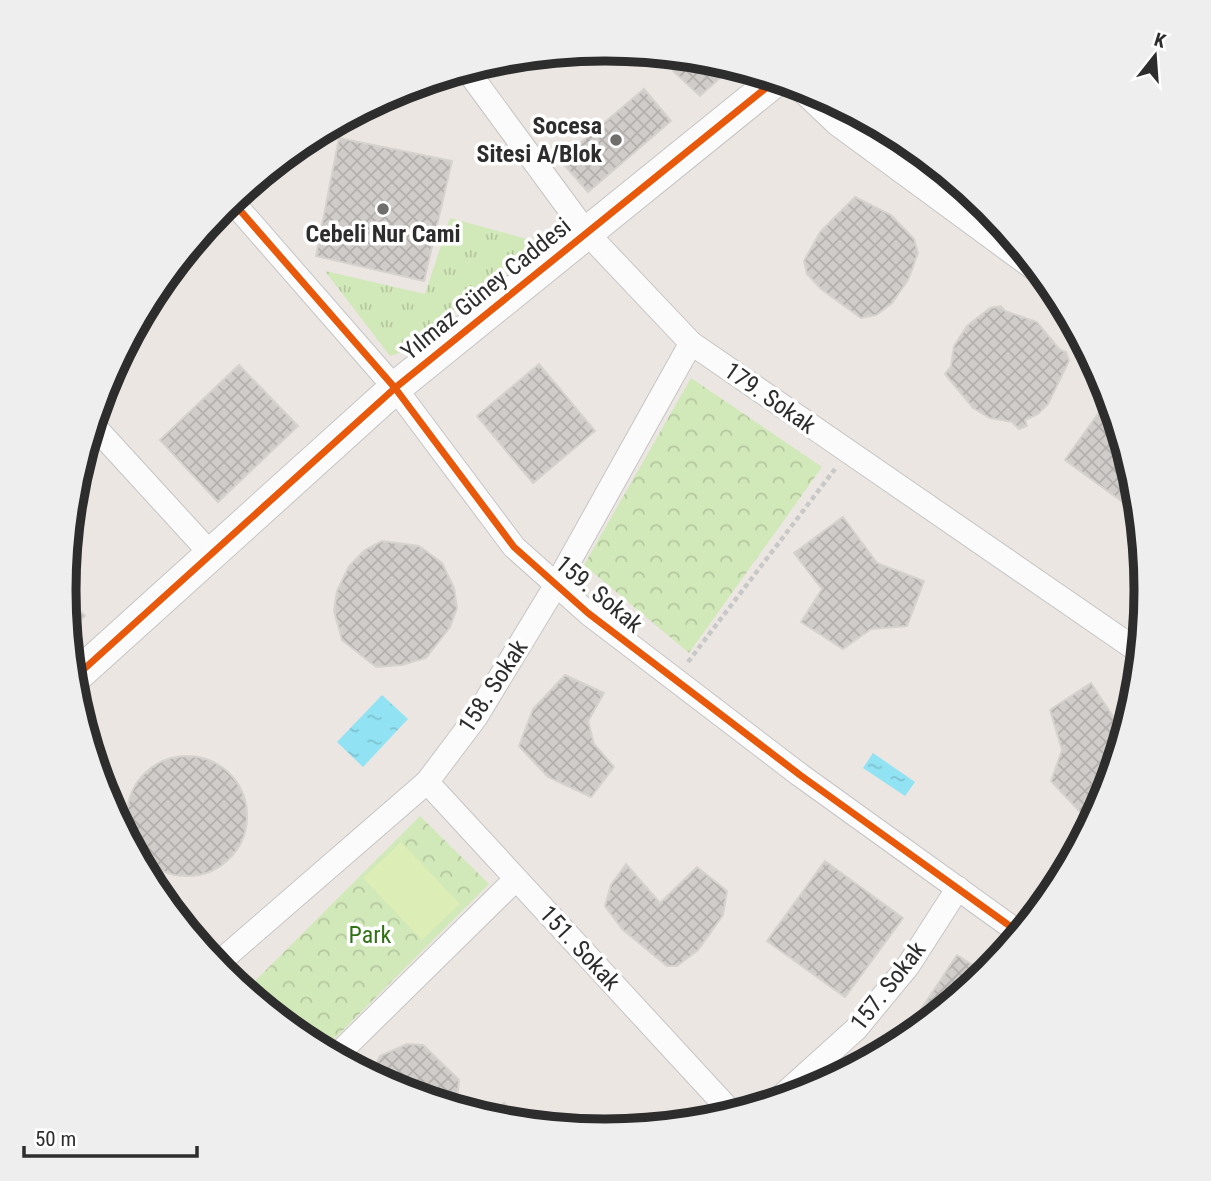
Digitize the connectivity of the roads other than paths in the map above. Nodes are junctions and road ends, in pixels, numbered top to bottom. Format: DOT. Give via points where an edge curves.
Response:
graph roads {
  1 [pos="474,78"];
  2 [pos="768,87"];
  3 [pos="818,106"];
  4 [pos="239,209"];
  5 [pos="586,232"];
  6 [pos="1012,253"];
  7 [pos="691,343"];
  8 [pos="395,388"];
  9 [pos="100,433"];
  10 [pos="212,555"];
  11 [pos="556,585"];
  12 [pos="1132,647"];
  13 [pos="83,670"];
  14 [pos="426,782"];
  15 [pos="516,879"];
  16 [pos="958,888"];
  17 [pos="1012,928"];
  18 [pos="224,958"];
  19 [pos="342,1050"];
  20 [pos="794,1085"];
  21 [pos="726,1106"];
  1 -- 5 [label="street, 179. Sokak"];
  2 -- 5 [label="street, Yılmaz Güney Caddesi"];
  3 -- 6 [label="street"];
  4 -- 8 [label="street, 159. Sokak"];
  5 -- 7 [label="street, 179. Sokak"];
  5 -- 8 [label="street, Yılmaz Güney Caddesi"];
  7 -- 11 [label="street, 158. Sokak"];
  7 -- 12 [label="street, 179. Sokak"];
  8 -- 10 [label="street, Yılmaz Güney Caddesi"];
  8 -- 11 [label="street, 159. Sokak" via="514,547"];
  9 -- 10 [label="street"];
  10 -- 13 [label="street, Yılmaz Güney Caddesi"];
  11 -- 14 [label="street, 158. Sokak" via="476,716"];
  11 -- 16 [label="street, 159. Sokak" via="675,680"];
  14 -- 15 [label="street, 151. Sokak"];
  14 -- 18 [label="street, 158. Sokak"];
  15 -- 19 [label="street"];
  15 -- 21 [label="street, 151. Sokak"];
  16 -- 17 [label="street, 159. Sokak"];
  16 -- 20 [label="street, 157. Sokak" via="908,966 856,1029"];
}
